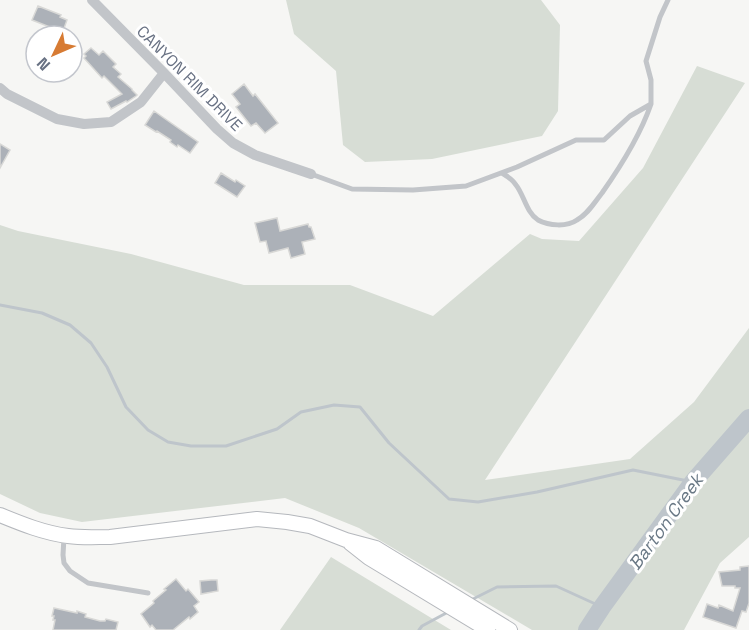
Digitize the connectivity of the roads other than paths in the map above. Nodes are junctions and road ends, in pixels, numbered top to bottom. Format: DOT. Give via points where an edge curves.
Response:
graph roads {
  1 [pos="92,0"];
  2 [pos="668,0"];
  3 [pos="164,73"];
  4 [pos="0,87"];
  5 [pos="651,104"];
  6 [pos="502,173"];
  7 [pos="311,174"];
  8 [pos="0,515"];
  9 [pos="64,536"];
  10 [pos="373,553"];
  11 [pos="148,593"];
  12 [pos="488,630"];
  13 [pos="510,630"];
  1 -- 3 [label="street, CANYON RIM DRIVE"];
  2 -- 5 [label="lane" via="646,61"];
  3 -- 4 [label="street" via="141,102 111,122 84,124 57,119"];
  3 -- 7 [label="street, CANYON RIM DRIVE" via="233,143 255,155"];
  5 -- 6 [label="lane" via="630,116 604,140 576,140"];
  5 -- 6 [label="lane" via="617,171 587,213 575,222 563,225 538,220 515,183"];
  6 -- 7 [label="lane" via="466,186 413,190 352,189"];
  8 -- 9 [label="street"];
  9 -- 10 [label="street" via="110,537 257,519 310,526"];
  9 -- 11 [label="lane" via="64,563 70,572 88,584"];
  10 -- 12 [label="street"];
  10 -- 13 [label="street"];
}
